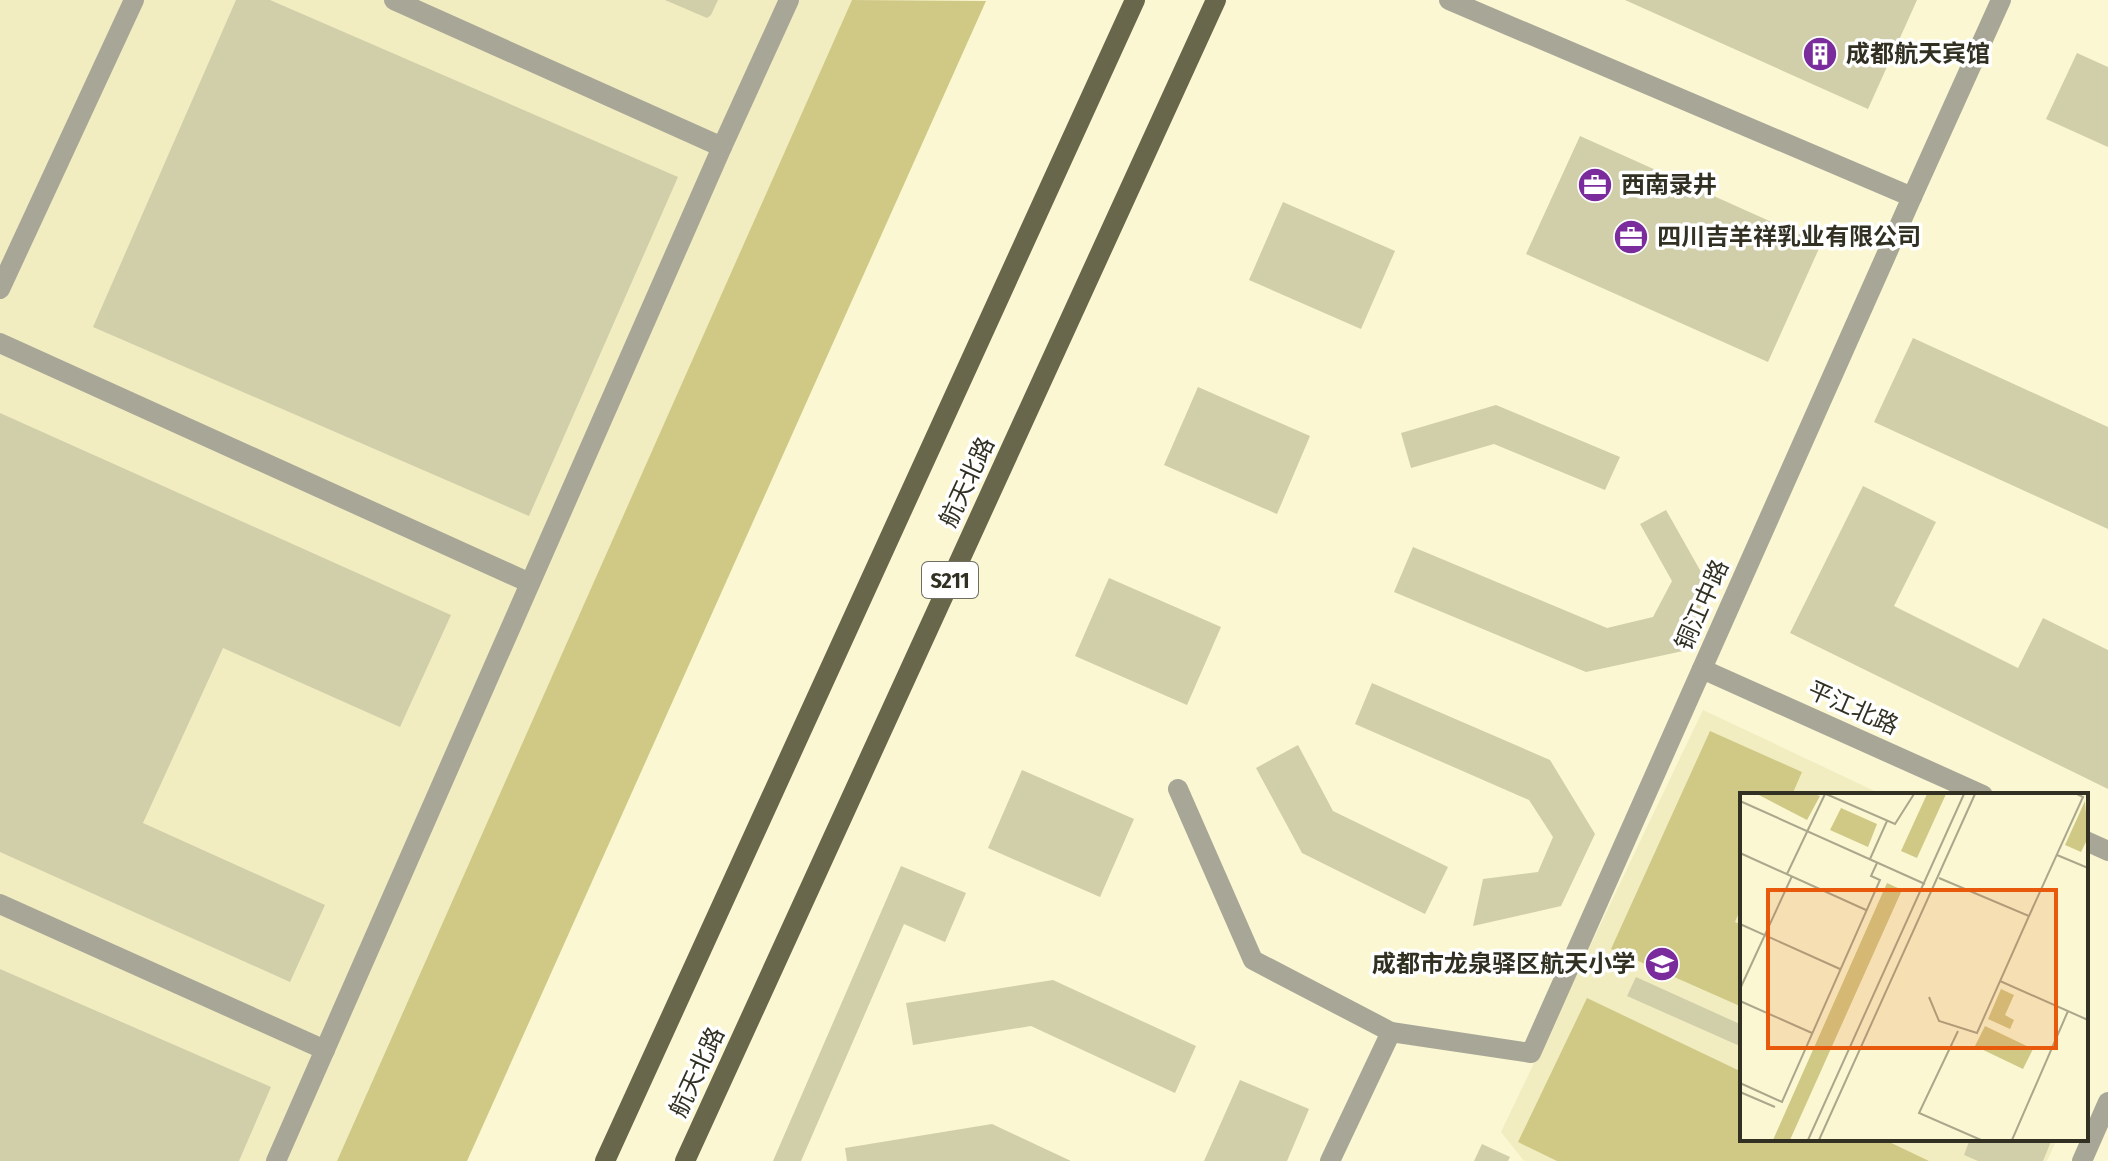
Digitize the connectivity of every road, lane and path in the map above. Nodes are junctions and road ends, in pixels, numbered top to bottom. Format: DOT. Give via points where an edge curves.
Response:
graph roads {
  1 [pos="134,0"];
  2 [pos="394,0"];
  3 [pos="789,0"];
  4 [pos="1135,0"];
  5 [pos="1216,0"];
  6 [pos="1449,0"];
  7 [pos="2001,0"];
  8 [pos="722,147"];
  9 [pos="1912,197"];
  10 [pos="0,289"];
  11 [pos="0,343"];
  12 [pos="530,583"];
  13 [pos="1702,669"];
  14 [pos="1178,789"];
  15 [pos="1979,793"];
  16 [pos="2088,842"];
  17 [pos="2108,851"];
  18 [pos="0,904"];
  19 [pos="1391,1032"];
  20 [pos="325,1050"];
  21 [pos="2108,1102"];
  22 [pos="276,1161"];
  23 [pos="605,1161"];
  24 [pos="685,1161"];
  25 [pos="1330,1161"];
  26 [pos="2082,1161"];
  1 -- 10 [label="street"];
  2 -- 8 [label="street"];
  3 -- 8 [label="street"];
  4 -- 23 [label="main road, 航天北路"];
  5 -- 24 [label="main road, 航天北路 / S211"];
  6 -- 9 [label="street"];
  7 -- 9 [label="street, 铜江中路"];
  8 -- 12 [label="street"];
  9 -- 13 [label="street, 铜江中路"];
  11 -- 12 [label="street"];
  12 -- 20 [label="street"];
  13 -- 15 [label="street, 平江北路"];
  13 -- 19 [label="street, 铜江中路" via="1531,1053"];
  14 -- 19 [label="street, 铜江中路" via="1253,960"];
  16 -- 17 [label="street"];
  18 -- 20 [label="street"];
  19 -- 25 [label="street"];
  20 -- 22 [label="street"];
  21 -- 26 [label="street"];
}
